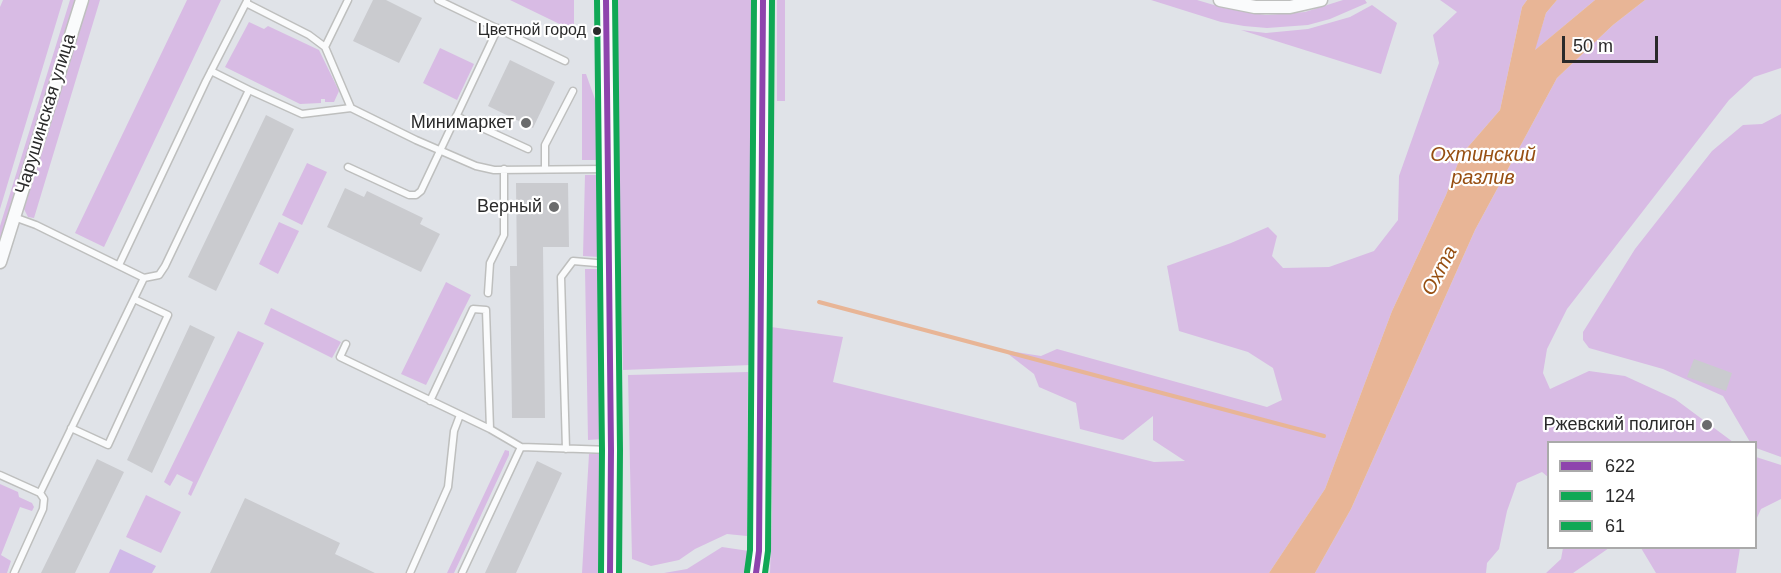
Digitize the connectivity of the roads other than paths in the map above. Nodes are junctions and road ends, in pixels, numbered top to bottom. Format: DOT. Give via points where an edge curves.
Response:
graph roads {
  1 [pos="82,0"];
  2 [pos="348,0"];
  3 [pos="438,0"];
  4 [pos="606,0"];
  5 [pos="763,0"];
  6 [pos="1220,0"];
  7 [pos="1321,0"];
  8 [pos="247,2"];
  9 [pos="498,28"];
  10 [pos="325,47"];
  11 [pos="565,61"];
  12 [pos="211,71"];
  13 [pos="249,90"];
  14 [pos="573,91"];
  15 [pos="351,108"];
  16 [pos="456,116"];
  17 [pos="528,149"];
  18 [pos="440,150"];
  19 [pos="348,167"];
  20 [pos="545,168"];
  21 [pos="504,169"];
  22 [pos="607,169"];
  23 [pos="14,218"];
  24 [pos="0,262"];
  25 [pos="608,264"];
  26 [pos="119,265"];
  27 [pos="144,278"];
  28 [pos="488,292"];
  29 [pos="134,298"];
  30 [pos="346,344"];
  31 [pos="430,401"];
  32 [pos="460,415"];
  33 [pos="71,428"];
  34 [pos="490,429"];
  35 [pos="521,447"];
  36 [pos="566,449"];
  37 [pos="611,450"];
  38 [pos="0,475"];
  39 [pos="40,493"];
  40 [pos="14,573"];
  41 [pos="410,573"];
  42 [pos="462,573"];
  43 [pos="610,573"];
  44 [pos="756,573"];
  1 -- 23 [label="street, Чарушинская улица"];
  2 -- 10 [label="lane"];
  3 -- 9 [label="lane"];
  4 -- 22 [label="street"];
  5 -- 44 [label="street"];
  6 -- 7 [label="street" via="1255,7 1290,7"];
  8 -- 10 [label="lane" via="309,34"];
  8 -- 12 [label="lane"];
  9 -- 11 [label="lane"];
  9 -- 16 [label="lane"];
  10 -- 15 [label="lane"];
  12 -- 13 [label="lane"];
  12 -- 26 [label="lane"];
  13 -- 15 [label="lane" via="302,114"];
  13 -- 27 [label="lane" via="165,266 159,275"];
  14 -- 20 [label="lane" via="545,145"];
  15 -- 18 [label="lane"];
  16 -- 17 [label="lane"];
  16 -- 18 [label="lane"];
  18 -- 19 [label="lane" via="422,191 416,195"];
  18 -- 21 [label="lane" via="476,166"];
  20 -- 21 [label="lane"];
  20 -- 22 [label="lane"];
  21 -- 28 [label="lane" via="504,235 490,263"];
  22 -- 25 [label="street"];
  23 -- 24 [label="street, Чарушинская улица"];
  23 -- 26 [label="lane"];
  25 -- 36 [label="lane" via="573,261 561,277"];
  25 -- 37 [label="street"];
  26 -- 27 [label="lane"];
  27 -- 29 [label="lane"];
  29 -- 33 [label="lane"];
  29 -- 33 [label="lane" via="168,315 108,445"];
  30 -- 31 [label="lane" via="340,357"];
  31 -- 32 [label="lane"];
  31 -- 34 [label="lane" via="472,309 486,310"];
  32 -- 34 [label="lane"];
  32 -- 41 [label="lane" via="454,431 448,487"];
  33 -- 39 [label="lane"];
  34 -- 35 [label="lane"];
  35 -- 36 [label="lane"];
  35 -- 42 [label="lane"];
  36 -- 37 [label="lane"];
  37 -- 43 [label="street"];
  38 -- 39 [label="lane"];
  39 -- 40 [label="lane" via="43,509"];
}
